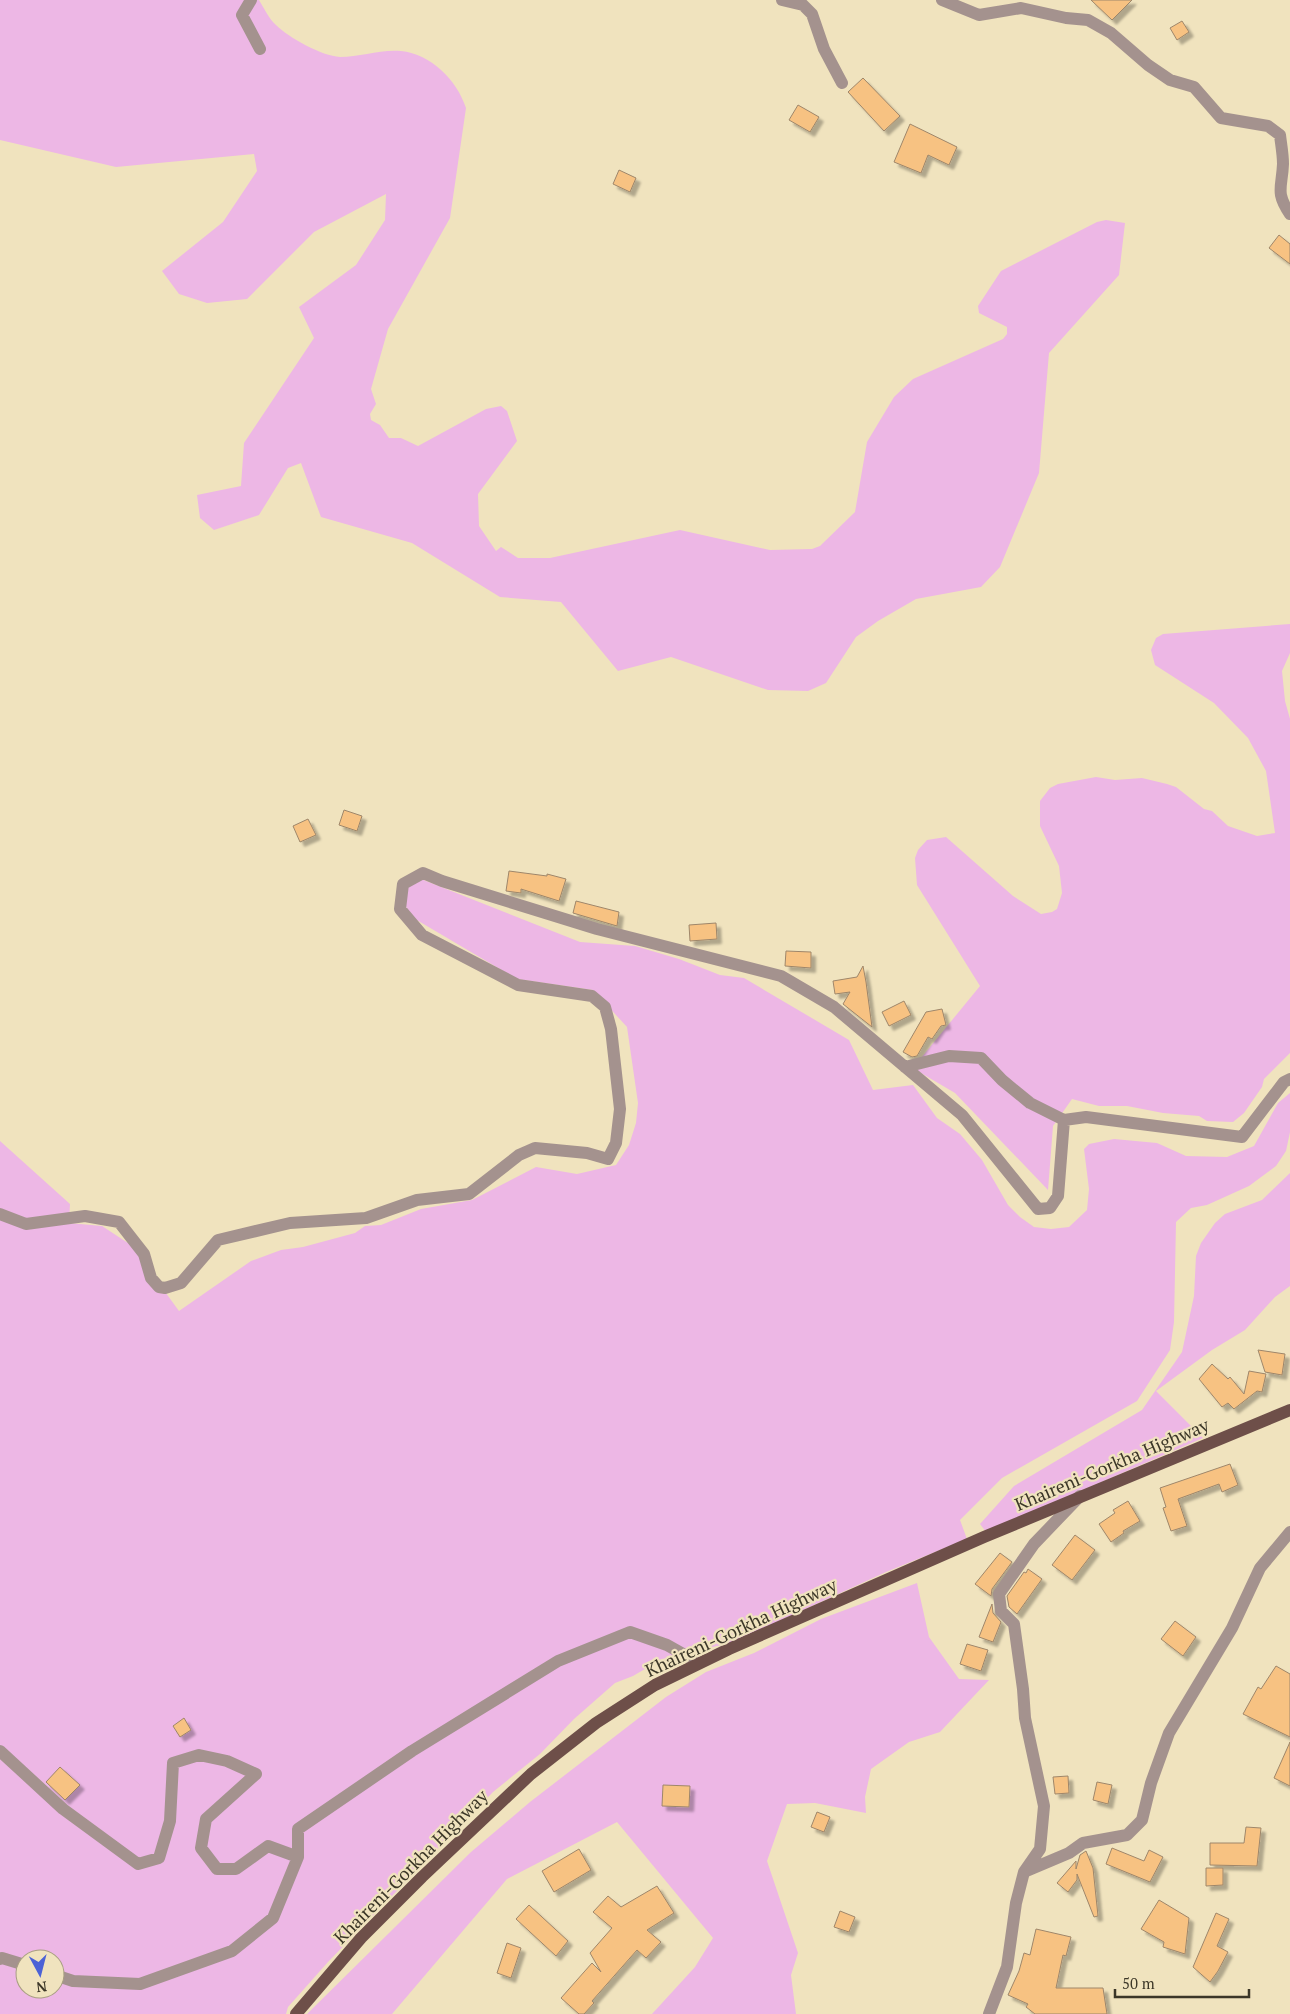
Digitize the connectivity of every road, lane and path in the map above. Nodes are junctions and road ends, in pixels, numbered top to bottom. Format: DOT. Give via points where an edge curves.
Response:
graph roads {
  1 [pos="251,0"];
  2 [pos="782,0"];
  3 [pos="942,0"];
  4 [pos="805,3"];
  5 [pos="1023,4"];
  6 [pos="260,49"];
  7 [pos="842,83"];
  8 [pos="1290,214"];
  9 [pos="905,1067"];
  10 [pos="1290,1078"];
  11 [pos="1064,1120"];
  12 [pos="0,1214"];
  13 [pos="1290,1410"];
  14 [pos="1080,1496"];
  15 [pos="1290,1532"];
  16 [pos="699,1663"];
  17 [pos="0,1751"];
  18 [pos="298,1857"];
  19 [pos="1024,1872"];
  20 [pos="0,1959"];
  21 [pos="15,1962"];
  22 [pos="65,1978"];
  23 [pos="296,2014"];
  24 [pos="989,2014"];
  1 -- 6 [label="street" via="242,15"];
  2 -- 4 [label="street"];
  3 -- 5 [label="street" via="979,15"];
  4 -- 7 [label="street"];
  5 -- 8 [label="street" via="1066,18 1088,20 1111,33 1170,80 1194,87 1221,118 1268,126 1280,135 1283,163 1281,201"];
  9 -- 11 [label="street" via="949,1056 981,1058 1030,1103"];
  9 -- 11 [label="street" via="962,1115 1038,1209 1050,1208 1058,1196"];
  9 -- 12 [label="street" via="834,1007 781,976 597,929 442,882 423,873 403,884 400,909 422,935 518,985 592,996 605,1007 611,1029 620,1109 616,1143 608,1159 587,1153 535,1148 519,1155 469,1194 417,1200 366,1218 290,1223 218,1240 180,1283 165,1288 159,1287 151,1278 144,1254 119,1222 85,1216 26,1224"];
  10 -- 11 [label="street" via="1242,1137 1086,1117"];
  13 -- 14 [label="main road, Khaireni-Gorkha Highway"];
  14 -- 16 [label="main road, Khaireni-Gorkha Highway"];
  14 -- 19 [label="street" via="1034,1544 999,1594 1001,1611 1014,1624 1025,1718 1044,1806 1040,1849"];
  15 -- 19 [label="street" via="1260,1568 1227,1636 1169,1733 1150,1783 1142,1820 1127,1835 1083,1844"];
  16 -- 18 [label="street" via="667,1645 630,1632 558,1661 412,1751 298,1829"];
  16 -- 23 [label="main road, Khaireni-Gorkha Highway" via="655,1684 596,1723 532,1774 368,1931"];
  17 -- 18 [label="street" via="63,1809 138,1864 159,1858 170,1821 173,1763 199,1755 227,1761 256,1774 206,1819 201,1848 217,1869 236,1869 268,1846"];
  18 -- 22 [label="street" via="273,1918 232,1951 140,1984"];
  19 -- 24 [label="street" via="1007,1967"];
  20 -- 21 [label="street"];
}
